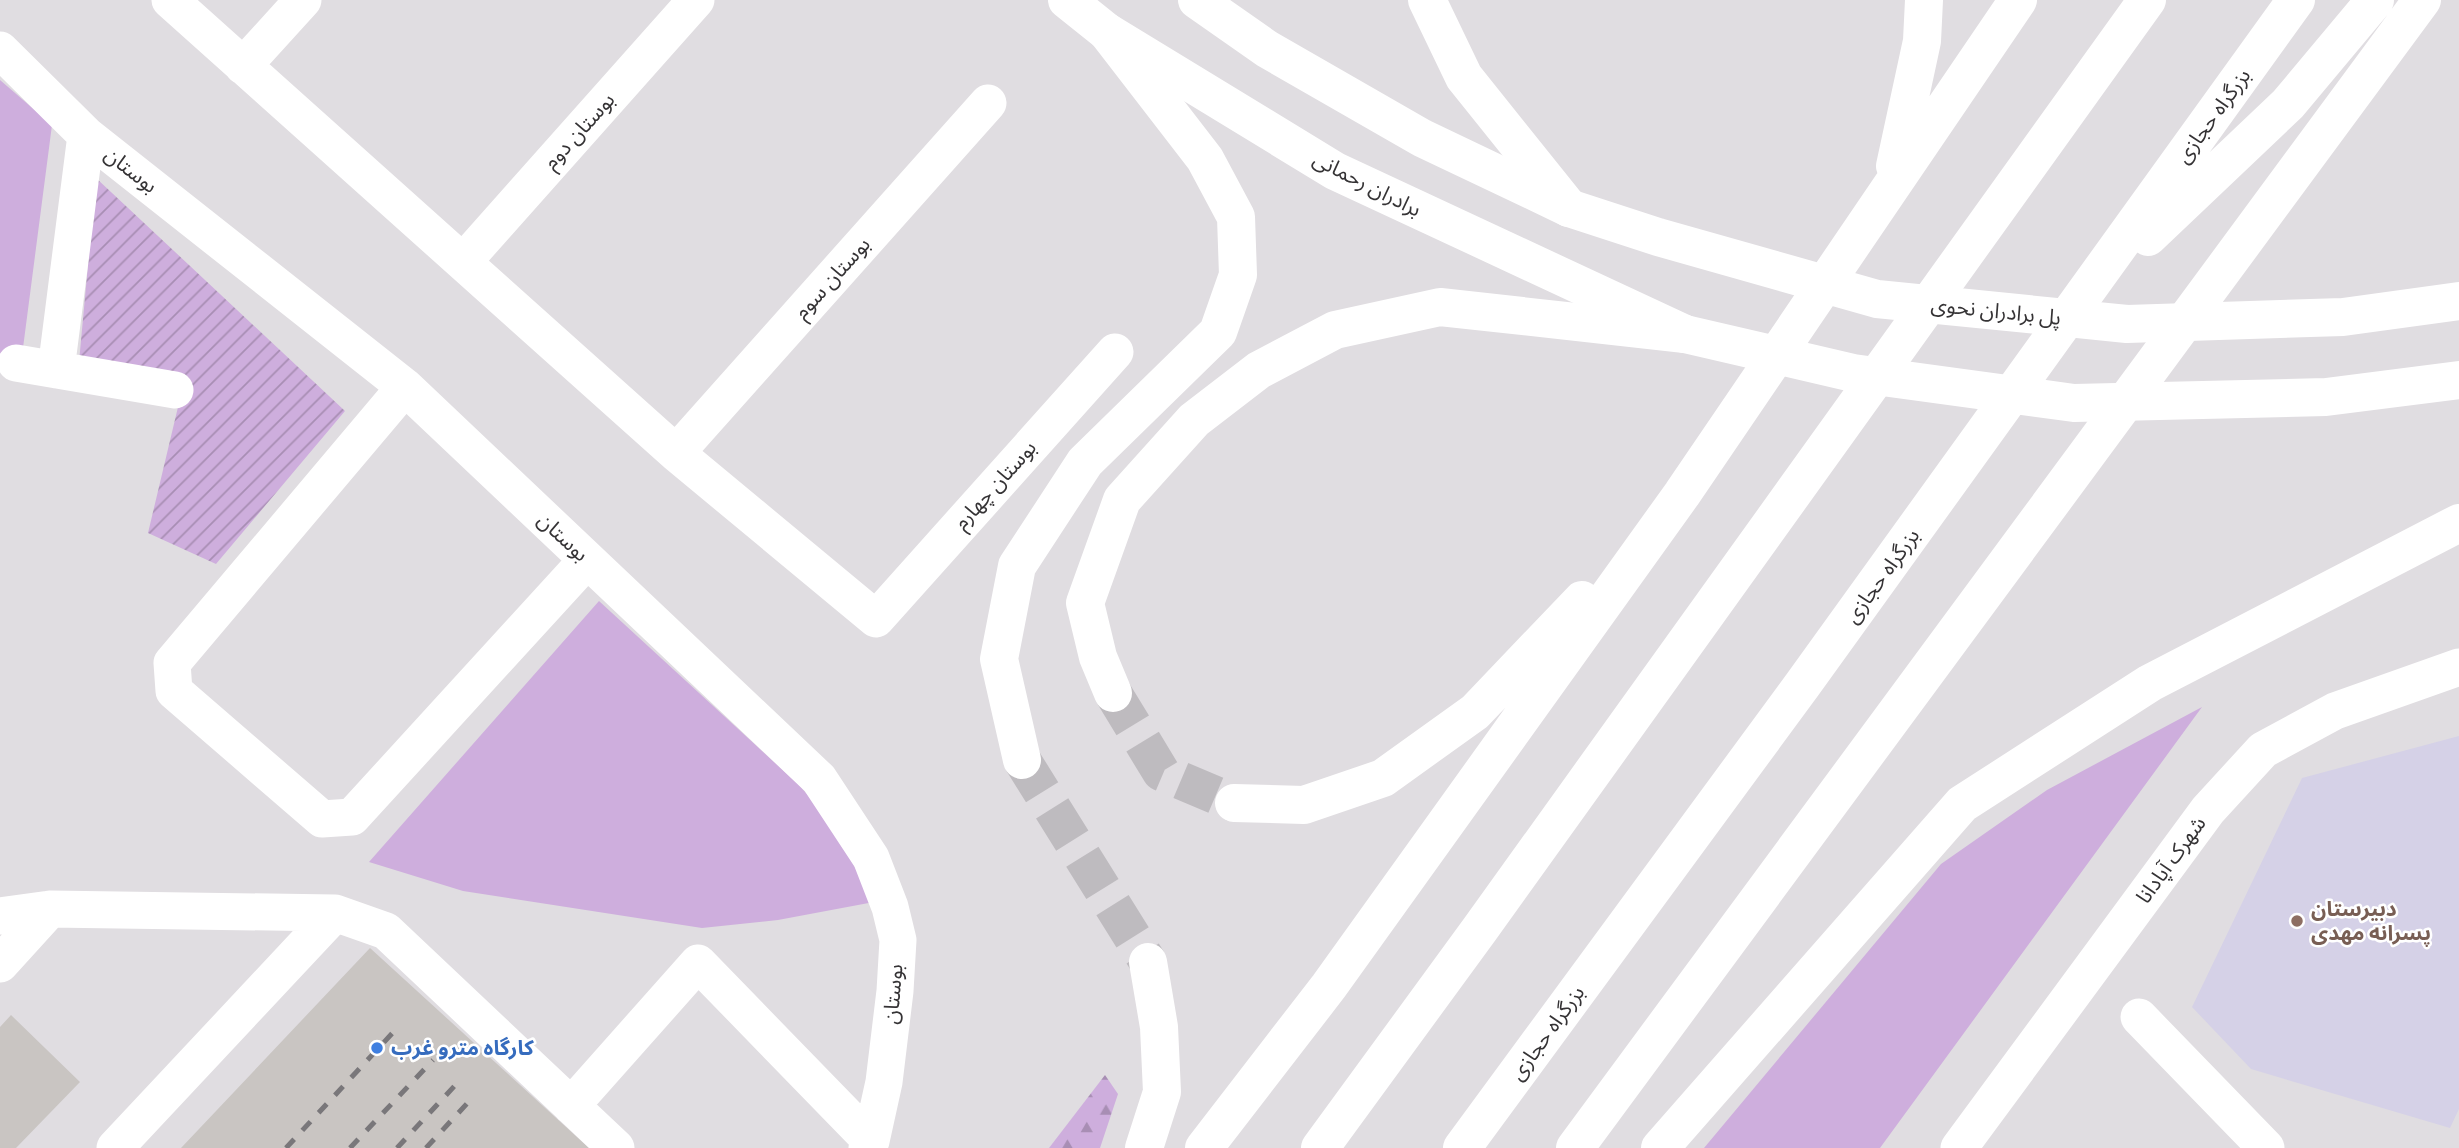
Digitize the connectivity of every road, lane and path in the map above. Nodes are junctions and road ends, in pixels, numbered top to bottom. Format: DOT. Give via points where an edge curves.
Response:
graph roads {
  1 [pos="170,0"];
  2 [pos="303,0"];
  3 [pos="696,0"];
  4 [pos="1067,0"];
  5 [pos="1198,0"];
  6 [pos="1427,0"];
  7 [pos="1924,0"];
  8 [pos="2018,0"];
  9 [pos="2147,0"];
  10 [pos="2296,0"];
  11 [pos="2375,0"];
  12 [pos="2422,0"];
  13 [pos="1107,33"];
  14 [pos="0,50"];
  15 [pos="243,66"];
  16 [pos="988,103"];
  17 [pos="86,135"];
  18 [pos="1891,187"];
  19 [pos="1569,208"];
  20 [pos="463,262"];
  21 [pos="2459,300"];
  22 [pos="2080,302"];
  23 [pos="1685,334"];
  24 [pos="1115,352"];
  25 [pos="16,363"];
  26 [pos="56,370"];
  27 [pos="2459,380"];
  28 [pos="405,387"];
  29 [pos="175,390"];
  30 [pos="676,453"];
  31 [pos="1682,494"];
  32 [pos="2459,523"];
  33 [pos="587,560"];
  34 [pos="2459,667"];
  35 [pos="1113,693"];
  36 [pos="1022,760"];
  37 [pos="1234,803"];
  38 [pos="50,909"];
  39 [pos="335,913"];
  40 [pos="0,916"];
  41 [pos="1149,962"];
  42 [pos="0,964"];
  43 [pos="2139,1017"];
  44 [pos="571,1106"];
  45 [pos="869,1144"];
  46 [pos="115,1148"];
  47 [pos="616,1148"];
  48 [pos="1144,1148"];
  49 [pos="1204,1148"];
  50 [pos="1320,1148"];
  51 [pos="1462,1148"];
  52 [pos="1575,1148"];
  53 [pos="1660,1148"];
  54 [pos="1959,1148"];
  55 [pos="2266,1148"];
  1 -- 15 [label="street"];
  2 -- 15 [label="street"];
  3 -- 20 [label="street, بوستان دوم"];
  4 -- 13 [label="main road, برادران رحمانی"];
  5 -- 19 [label="main road" via="1266,49 1422,138"];
  6 -- 19 [label="main road" via="1464,77"];
  7 -- 18 [label="main road" via="1922,41"];
  8 -- 18 [label="main road"];
  9 -- 50 [label="main road"];
  10 -- 22 [label="main road, بزرگراه حجازی"];
  11 -- 22 [label="main road" via="2288,104"];
  12 -- 52 [label="main road"];
  13 -- 23 [label="main road, برادران رحمانی" via="1335,171"];
  13 -- 36 [label="main road" via="1205,159 1224,194 1236,217 1238,275 1218,332 1085,462 1017,566 999,659"];
  14 -- 17 [label="street, بوستان"];
  15 -- 20 [label="street"];
  16 -- 30 [label="street, بوستان سوم"];
  17 -- 26 [label="street"];
  17 -- 28 [label="street, بوستان"];
  18 -- 31 [label="main road"];
  19 -- 21 [label="main road, پل برادران نحوی" via="1877,299 2127,324 2343,317"];
  20 -- 30 [label="street"];
  22 -- 51 [label="main road, بزرگراه حجازی"];
  23 -- 27 [label="main road" via="1853,373 2074,404 2326,397"];
  23 -- 35 [label="main road" via="1440,307 1335,330 1259,370 1194,420 1122,500 1085,603 1098,657"];
  24 -- 30 [label="street, بوستان چهارم" via="876,619"];
  25 -- 26 [label="street"];
  26 -- 29 [label="street"];
  28 -- 33 [label="street, بوستان"];
  28 -- 33 [label="street" via="172,663 174,691 322,819 352,817"];
  31 -- 37 [label="main road" via="1475,712 1383,778 1304,805"];
  31 -- 49 [label="main road" via="1329,986"];
  32 -- 53 [label="main road" via="2150,683 1962,804"];
  33 -- 45 [label="street, بوستان" via="819,779 871,858 898,940 884,1082"];
  34 -- 54 [label="street, شهرک آپادانا" via="2335,711 2263,750 2208,810"];
  38 -- 39 [label="street"];
  38 -- 40 [label="street"];
  38 -- 42 [label="street"];
  39 -- 44 [label="street" via="386,931"];
  39 -- 46 [label="street"];
  41 -- 48 [label="main road" via="1162,1091"];
  43 -- 55 [label="street"];
  44 -- 45 [label="street" via="698,962"];
  44 -- 47 [label="street"];
}
